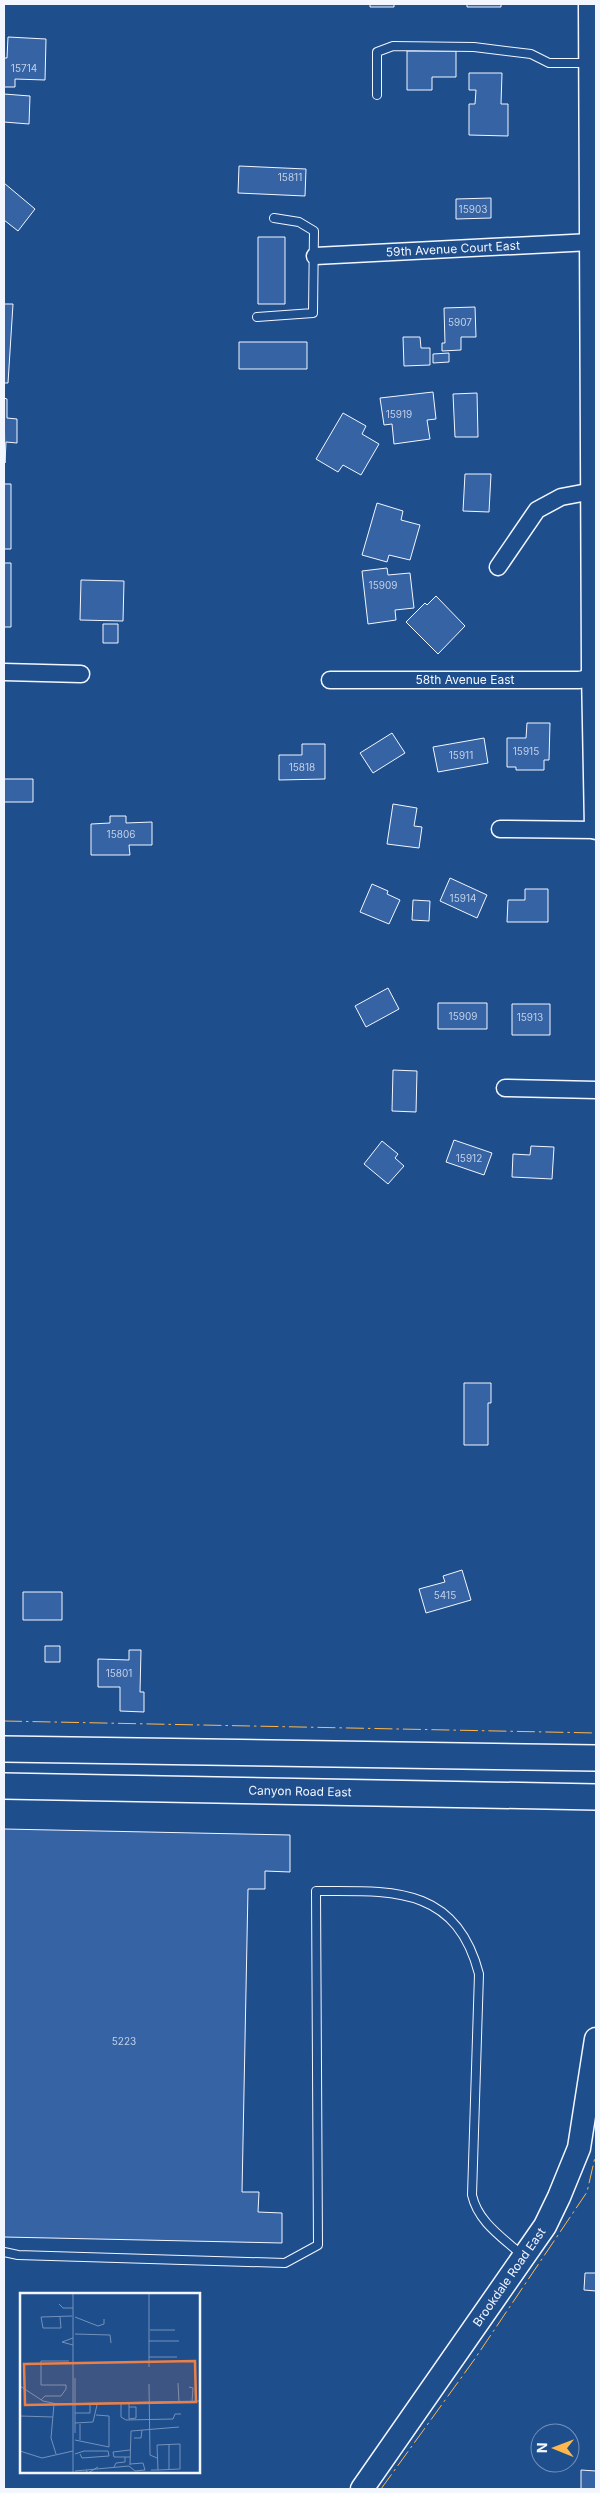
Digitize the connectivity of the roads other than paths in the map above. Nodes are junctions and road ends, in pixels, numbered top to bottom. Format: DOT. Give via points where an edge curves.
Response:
graph roads {
  1 [pos="590,4"];
  2 [pos="590,64"];
  3 [pos="377,94"];
  4 [pos="274,218"];
  5 [pos="591,242"];
  6 [pos="314,256"];
  7 [pos="257,317"];
  8 [pos="593,491"];
  9 [pos="498,567"];
  10 [pos="594,671"];
  11 [pos="4,672"];
  12 [pos="82,674"];
  13 [pos="330,680"];
  14 [pos="500,829"];
  15 [pos="596,829"];
  16 [pos="505,1088"];
  17 [pos="596,1090"];
  18 [pos="4,1749"];
  19 [pos="596,1758"];
  20 [pos="4,1786"];
  21 [pos="596,1796"];
  22 [pos="596,2039"];
  23 [pos="595,2068"];
  24 [pos="4,2252"];
  25 [pos="524,2256"];
  26 [pos="362,2489"];
  1 -- 2 [label="main road"];
  2 -- 3 [label="lane" via="549,63 531,54 474,47 393,46 377,52"];
  2 -- 5 [label="main road"];
  4 -- 6 [label="lane" via="299,222 314,232"];
  5 -- 6 [label="street, 59th Avenue Court East"];
  5 -- 8 [label="main road"];
  6 -- 7 [label="lane" via="313,313"];
  8 -- 9 [label="street" via="560,497 537,510"];
  8 -- 10 [label="main road"];
  10 -- 13 [label="street, 58th Avenue East" via="579,680"];
  10 -- 15 [label="main road"];
  11 -- 12 [label="street"];
  14 -- 15 [label="street"];
  16 -- 17 [label="street"];
  18 -- 19 [label="main road"];
  20 -- 21 [label="main road, Canyon Road East"];
  22 -- 23 [label="main road, Brookdale Road East"];
  23 -- 25 [label="main road, Brookdale Road East" via="579,2148 545,2226"];
  24 -- 25 [label="lane" via="285,2263 318,2245 316,1891 380,1891 412,1896 440,1911 461,1933 475,1959 479,1974 472,2195 484,2221"];
  25 -- 26 [label="main road, Brookdale Road East"];
}
